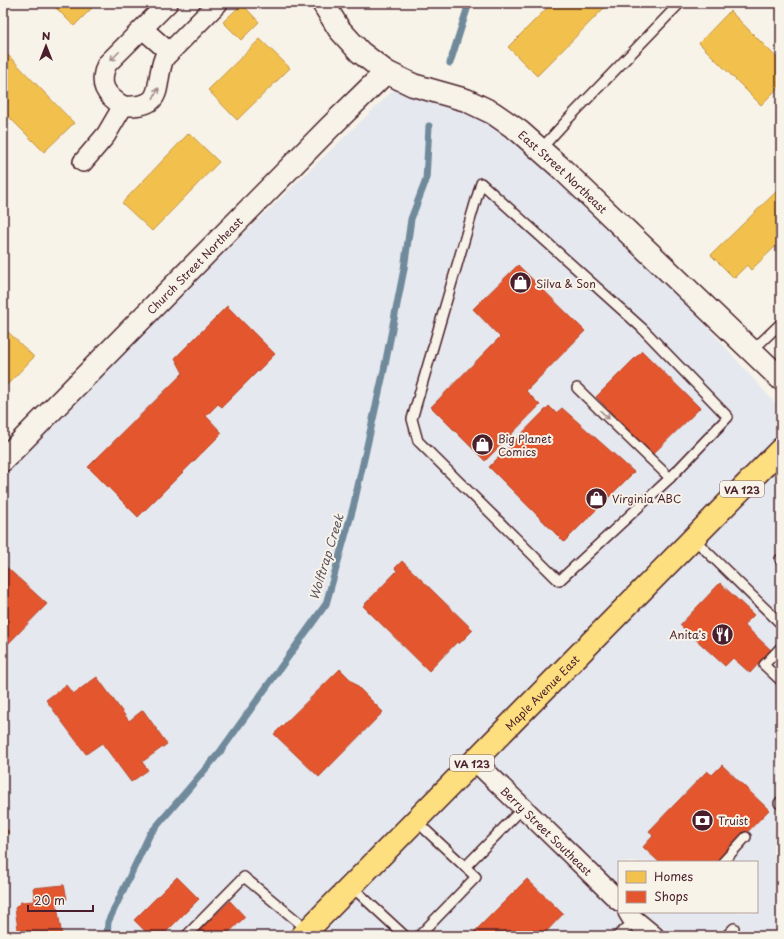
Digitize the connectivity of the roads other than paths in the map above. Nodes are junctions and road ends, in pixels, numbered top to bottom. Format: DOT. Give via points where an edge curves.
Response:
graph roads {
  1 [pos="168,3"];
  2 [pos="218,3"];
  3 [pos="323,3"];
  4 [pos="680,3"];
  5 [pos="143,29"];
  6 [pos="169,52"];
  7 [pos="386,72"];
  8 [pos="123,106"];
  9 [pos="540,150"];
  10 [pos="83,162"];
  11 [pos="781,322"];
  12 [pos="751,352"];
  13 [pos="781,379"];
  14 [pos="577,388"];
  15 [pos="781,449"];
  16 [pos="3,460"];
  17 [pos="670,478"];
  18 [pos="693,538"];
  19 [pos="781,624"];
  20 [pos="781,647"];
  21 [pos="781,681"];
  22 [pos="475,761"];
  23 [pos="523,808"];
  24 [pos="416,821"];
  25 [pos="746,837"];
  26 [pos="724,861"];
  27 [pos="465,867"];
  28 [pos="351,886"];
  29 [pos="618,900"];
  30 [pos="632,916"];
  31 [pos="734,928"];
  32 [pos="305,933"];
  33 [pos="186,936"];
  34 [pos="405,936"];
  35 [pos="419,936"];
  36 [pos="617,936"];
  37 [pos="654,936"];
  38 [pos="726,936"];
  1 -- 5 [label="street"];
  2 -- 6 [label="street"];
  3 -- 7 [label="street, East Street Northeast" via="339,29 360,52"];
  4 -- 9 [label="lane"];
  5 -- 6 [label="street"];
  5 -- 8 [label="street, one-way" via="107,64 102,74 106,91"];
  8 -- 6 [label="street, one-way" via="146,104 156,96 162,63"];
  7 -- 9 [label="street, East Street Northeast" via="413,85 466,100 493,113 520,131"];
  7 -- 16 [label="street, Church Street Northeast"];
  8 -- 10 [label="street" via="106,135"];
  9 -- 12 [label="street, East Street Northeast"];
  11 -- 12 [label="lane"];
  12 -- 13 [label="street, East Street Northeast"];
  14 -- 17 [label="lane, one-way"];
  15 -- 18 [label="main road, Maple Avenue East / VA 123"];
  17 -- 17 [label="lane" via="728,417 642,328 481,183 412,419 418,441 559,581"];
  18 -- 19 [label="lane"];
  18 -- 22 [label="main road, Maple Avenue East / VA 123"];
  20 -- 21 [label="lane" via="764,665"];
  22 -- 23 [label="street, Berry Street Southeast"];
  22 -- 24 [label="main road, Maple Avenue East / VA 123"];
  23 -- 27 [label="lane"];
  23 -- 29 [label="street, Berry Street Southeast"];
  24 -- 27 [label="lane"];
  24 -- 28 [label="main road, Maple Avenue East / VA 123"];
  25 -- 26 [label="lane"];
  27 -- 35 [label="lane" via="476,877"];
  28 -- 32 [label="main road, Maple Avenue East / VA 123"];
  28 -- 34 [label="lane"];
  30 -- 36 [label="lane"];
  30 -- 37 [label="street"];
  31 -- 38 [label="lane"];
  32 -- 33 [label="lane" via="244,877"];
}
